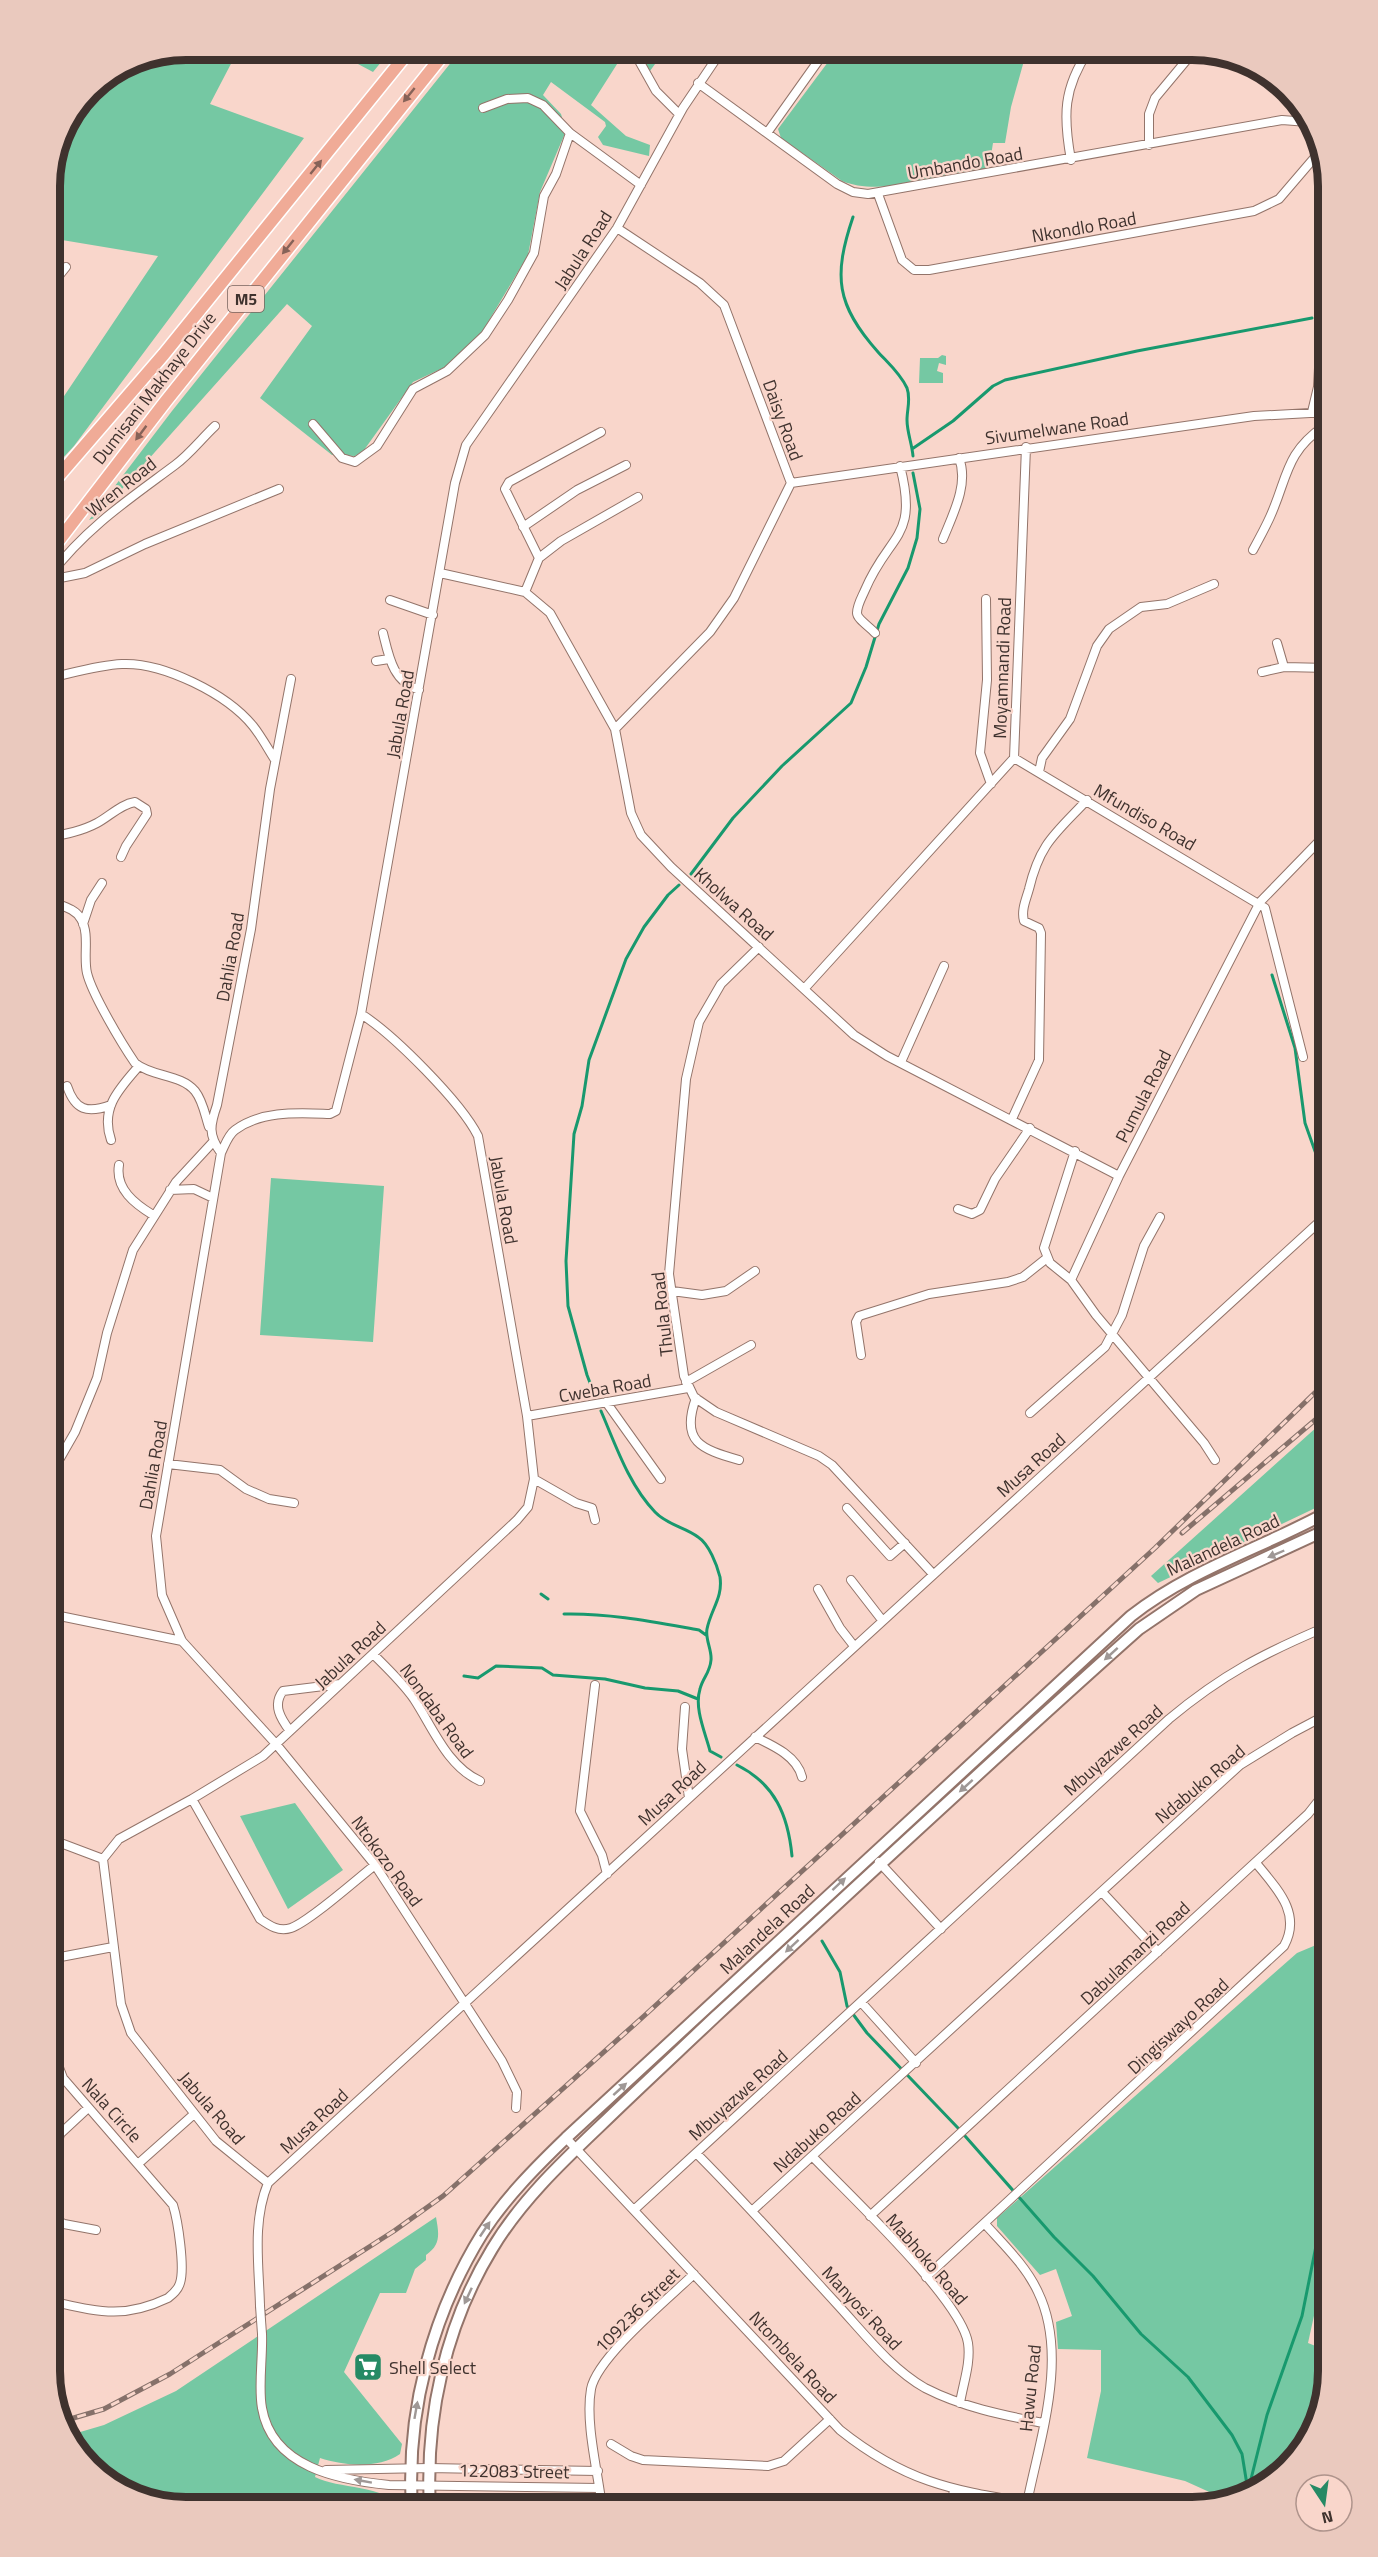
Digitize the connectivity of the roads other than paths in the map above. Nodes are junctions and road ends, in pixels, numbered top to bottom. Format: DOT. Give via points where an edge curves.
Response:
graph roads {
  1 [pos="403,60"];
  2 [pos="439,60"];
  3 [pos="639,60"];
  4 [pos="715,60"];
  5 [pos="819,60"];
  6 [pos="1083,60"];
  7 [pos="1187,60"];
  8 [pos="698,83"];
  9 [pos="483,108"];
  10 [pos="679,114"];
  11 [pos="1300,121"];
  12 [pos="570,133"];
  13 [pos="767,133"];
  14 [pos="1149,145"];
  15 [pos="1315,157"];
  16 [pos="1071,160"];
  17 [pos="641,185"];
  18 [pos="878,194"];
  19 [pos="617,228"];
  20 [pos="66,267"];
  21 [pos="60,274"];
  22 [pos="1318,387"];
  23 [pos="1312,412"];
  24 [pos="1318,412"];
  25 [pos="313,424"];
  26 [pos="215,426"];
  27 [pos="1318,431"];
  28 [pos="601,432"];
  29 [pos="1026,447"];
  30 [pos="958,458"];
  31 [pos="626,465"];
  32 [pos="900,466"];
  33 [pos="60,474"];
  34 [pos="791,483"];
  35 [pos="279,489"];
  36 [pos="638,497"];
  37 [pos="523,527"];
  38 [pos="60,539"];
  39 [pos="944,539"];
  40 [pos="1253,550"];
  41 [pos="539,558"];
  42 [pos="60,562"];
  43 [pos="440,573"];
  44 [pos="60,578"];
  45 [pos="1214,584"];
  46 [pos="525,592"];
  47 [pos="986,598"];
  48 [pos="390,600"];
  49 [pos="433,615"];
  50 [pos="383,633"];
  51 [pos="875,633"];
  52 [pos="1277,643"];
  53 [pos="389,658"];
  54 [pos="376,661"];
  55 [pos="1284,667"];
  56 [pos="1318,668"];
  57 [pos="1262,672"];
  58 [pos="60,676"];
  59 [pos="291,679"];
  60 [pos="419,690"];
  61 [pos="615,729"];
  62 [pos="1014,758"];
  63 [pos="275,760"];
  64 [pos="1039,772"];
  65 [pos="991,784"];
  66 [pos="1087,800"];
  67 [pos="60,835"];
  68 [pos="1318,843"];
  69 [pos="121,857"];
  70 [pos="102,883"];
  71 [pos="1260,902"];
  72 [pos="60,905"];
  73 [pos="83,924"];
  74 [pos="759,947"];
  75 [pos="944,966"];
  76 [pos="805,988"];
  77 [pos="361,1014"];
  78 [pos="1303,1057"];
  79 [pos="901,1062"];
  80 [pos="139,1066"];
  81 [pos="67,1086"];
  82 [pos="111,1105"];
  83 [pos="1012,1119"];
  84 [pos="209,1126"];
  85 [pos="1030,1128"];
  86 [pos="111,1140"];
  87 [pos="213,1142"];
  88 [pos="1075,1151"];
  89 [pos="221,1153"];
  90 [pos="119,1165"];
  91 [pos="1119,1176"];
  92 [pos="170,1190"];
  93 [pos="213,1198"];
  94 [pos="958,1209"];
  95 [pos="153,1215"];
  96 [pos="1160,1217"];
  97 [pos="1318,1224"];
  98 [pos="1047,1258"];
  99 [pos="755,1271"];
  100 [pos="1071,1280"];
  101 [pos="672,1291"];
  102 [pos="1113,1333"];
  103 [pos="751,1345"];
  104 [pos="861,1354"];
  105 [pos="1151,1378"];
  106 [pos="687,1385"];
  107 [pos="696,1398"];
  108 [pos="606,1402"];
  109 [pos="1030,1413"];
  110 [pos="527,1416"];
  111 [pos="739,1460"];
  112 [pos="1215,1460"];
  113 [pos="60,1461"];
  114 [pos="168,1464"];
  115 [pos="534,1479"];
  116 [pos="661,1479"];
  117 [pos="294,1503"];
  118 [pos="847,1508"];
  119 [pos="1318,1517"];
  120 [pos="595,1520"];
  121 [pos="1318,1533"];
  122 [pos="904,1543"];
  123 [pos="933,1574"];
  124 [pos="851,1580"];
  125 [pos="818,1588"];
  126 [pos="60,1616"];
  127 [pos="882,1620"];
  128 [pos="1318,1630"];
  129 [pos="182,1641"];
  130 [pos="854,1646"];
  131 [pos="373,1654"];
  132 [pos="340,1684"];
  133 [pos="595,1685"];
  134 [pos="685,1707"];
  135 [pos="1318,1720"];
  136 [pos="290,1731"];
  137 [pos="755,1737"];
  138 [pos="276,1744"];
  139 [pos="802,1777"];
  140 [pos="480,1782"];
  141 [pos="689,1798"];
  142 [pos="192,1799"];
  143 [pos="1318,1804"];
  144 [pos="60,1843"];
  145 [pos="871,1854"];
  146 [pos="103,1859"];
  147 [pos="1256,1863"];
  148 [pos="881,1864"];
  149 [pos="375,1865"];
  150 [pos="607,1874"];
  151 [pos="1102,1892"];
  152 [pos="941,1929"];
  153 [pos="113,1947"];
  154 [pos="1158,1952"];
  155 [pos="60,1957"];
  156 [pos="466,2002"];
  157 [pos="861,2002"];
  158 [pos="913,2066"];
  159 [pos="60,2070"];
  160 [pos="87,2108"];
  161 [pos="516,2109"];
  162 [pos="193,2115"];
  163 [pos="60,2134"];
  164 [pos="566,2138"];
  165 [pos="576,2148"];
  166 [pos="696,2153"];
  167 [pos="813,2157"];
  168 [pos="139,2163"];
  169 [pos="268,2183"];
  170 [pos="634,2209"];
  171 [pos="753,2210"];
  172 [pos="870,2216"];
  173 [pos="60,2222"];
  174 [pos="985,2224"];
  175 [pos="96,2230"];
  176 [pos="694,2274"];
  177 [pos="926,2277"];
  178 [pos="60,2303"];
  179 [pos="960,2403"];
  180 [pos="830,2419"];
  181 [pos="1043,2423"];
  182 [pos="611,2444"];
  183 [pos="410,2468"];
  184 [pos="429,2468"];
  185 [pos="317,2470"];
  186 [pos="598,2471"];
  187 [pos="428,2484"];
  188 [pos="411,2485"];
  189 [pos="599,2488"];
  190 [pos="954,2491"];
  191 [pos="412,2497"];
  192 [pos="429,2497"];
  193 [pos="600,2497"];
  194 [pos="952,2497"];
  195 [pos="990,2497"];
  196 [pos="1028,2497"];
  33 -- 1 [label="main road, Dumisani Makhaye Drive / M5, one-way" via="164,354"];
  2 -- 38 [label="main road, Dumisani Makhaye Drive / M5, one-way" via="173,391"];
  3 -- 10 [label="street" via="656,91"];
  4 -- 8 [label="street"];
  5 -- 13 [label="street"];
  6 -- 16 [label="street" via="1065,112"];
  7 -- 14 [label="street" via="1155,98 1149,114"];
  8 -- 10 [label="street, Jabula Road"];
  8 -- 13 [label="street, Umbando Road"];
  9 -- 12 [label="street" via="507,99 528,98 543,105"];
  10 -- 17 [label="street, Jabula Road"];
  11 -- 14 [label="street, Umbando Road" via="1282,120"];
  12 -- 17 [label="street"];
  12 -- 25 [label="street" via="544,196 534,253 485,335 447,371 412,389 377,446 356,462 342,458"];
  13 -- 18 [label="street, Umbando Road" via="837,184 854,192"];
  14 -- 16 [label="street, Umbando Road"];
  15 -- 18 [label="street, Nkondlo Road" via="1279,200 1254,211 929,270 914,270 902,260"];
  16 -- 18 [label="street, Umbando Road"];
  17 -- 19 [label="street, Jabula Road"];
  19 -- 34 [label="street, Daisy Road" via="700,283 724,305"];
  19 -- 43 [label="street, Jabula Road" via="466,445 455,483"];
  20 -- 21 [label="street"];
  22 -- 23 [label="street"];
  23 -- 24 [label="street, Sivumelwane Road"];
  23 -- 29 [label="street, Sivumelwane Road" via="1254,416"];
  26 -- 42 [label="street, Wren Road" via="177,464 150,481 73,545"];
  27 -- 40 [label="street" via="1299,447"];
  28 -- 37 [label="street" via="509,482 505,489 507,497"];
  29 -- 30 [label="street, Sivumelwane Road"];
  29 -- 62 [label="street, Moyamnandi Road"];
  30 -- 32 [label="street, Sivumelwane Road"];
  30 -- 39 [label="street" via="963,468 962,484"];
  31 -- 37 [label="street" via="577,490"];
  32 -- 34 [label="street, Sivumelwane Road"];
  32 -- 51 [label="street" via="908,498 906,521 902,533 870,578 857,610 859,619"];
  34 -- 61 [label="street, Daisy Road" via="728,607 710,632"];
  35 -- 44 [label="street" via="85,573"];
  36 -- 41 [label="street"];
  37 -- 41 [label="street"];
  41 -- 46 [label="street"];
  43 -- 46 [label="street, Kholwa Road"];
  43 -- 49 [label="street, Jabula Road"];
  45 -- 64 [label="street" via="1167,604 1140,607 1109,628 1096,646 1070,719 1042,758"];
  46 -- 61 [label="street, Kholwa Road" via="550,613"];
  47 -- 65 [label="street" via="987,680 980,753"];
  48 -- 49 [label="street"];
  49 -- 60 [label="street, Jabula Road"];
  50 -- 53 [label="street"];
  52 -- 55 [label="street"];
  53 -- 54 [label="street"];
  53 -- 60 [label="street" via="403,682"];
  55 -- 56 [label="street"];
  55 -- 57 [label="street"];
  58 -- 63 [label="street" via="123,664 201,685 242,714"];
  59 -- 63 [label="street, Dahlia Road"];
  60 -- 77 [label="street, Jabula Road"];
  61 -- 74 [label="street, Kholwa Road" via="634,824 671,867"];
  62 -- 64 [label="street, Mfundiso Road"];
  62 -- 65 [label="street, Moyamnandi Road"];
  63 -- 84 [label="street, Dahlia Road" via="251,929 217,1105"];
  64 -- 66 [label="street, Mfundiso Road"];
  65 -- 76 [label="street, Moyamnandi Road"];
  66 -- 71 [label="street, Mfundiso Road"];
  66 -- 83 [label="street" via="1037,858 1023,908 1024,921 1041,933 1039,1060"];
  67 -- 69 [label="street" via="98,823 135,802 147,814"];
  68 -- 71 [label="street, Pumula Road"];
  70 -- 73 [label="street"];
  71 -- 78 [label="street" via="1269,916"];
  71 -- 91 [label="street, Pumula Road"];
  72 -- 73 [label="street" via="74,910"];
  73 -- 80 [label="street" via="90,985"];
  74 -- 76 [label="street, Kholwa Road"];
  74 -- 101 [label="street, Thula Road" via="721,984 699,1022 686,1079 669,1274"];
  75 -- 79 [label="street"];
  76 -- 79 [label="street, Kholwa Road" via="854,1035"];
  77 -- 89 [label="street, Dahlia Road" via="336,1111 283,1113 252,1122 235,1130"];
  77 -- 110 [label="street, Jabula Road" via="388,1033 461,1110 478,1136"];
  79 -- 83 [label="street, Kholwa Road"];
  80 -- 82 [label="street"];
  80 -- 84 [label="street" via="194,1089"];
  81 -- 82 [label="street" via="72,1101 81,1107 100,1109"];
  82 -- 86 [label="street" via="106,1120"];
  83 -- 85 [label="street, Kholwa Road"];
  84 -- 87 [label="street"];
  85 -- 88 [label="street, Kholwa Road"];
  85 -- 94 [label="street" via="995,1179 980,1210 972,1214"];
  87 -- 89 [label="street"];
  87 -- 92 [label="street"];
  88 -- 91 [label="street, Kholwa Road"];
  88 -- 98 [label="street" via="1045,1238"];
  89 -- 93 [label="street, Dahlia Road"];
  90 -- 95 [label="street" via="119,1176 131,1201"];
  91 -- 100 [label="street, Pumula Road"];
  92 -- 93 [label="street" via="194,1189"];
  92 -- 95 [label="street"];
  93 -- 114 [label="street, Dahlia Road"];
  95 -- 113 [label="street" via="130,1259 97,1378"];
  96 -- 102 [label="street" via="1144,1246"];
  97 -- 105 [label="street, Musa Road"];
  98 -- 100 [label="street"];
  98 -- 104 [label="street" via="1023,1277 1008,1282 918,1297 859,1316 856,1322"];
  99 -- 101 [label="street" via="726,1291 702,1295"];
  100 -- 102 [label="street"];
  101 -- 106 [label="street, Thula Road"];
  102 -- 105 [label="street"];
  102 -- 109 [label="street" via="1105,1347"];
  103 -- 106 [label="street, Cweba Road"];
  105 -- 112 [label="street"];
  105 -- 123 [label="street, Musa Road"];
  106 -- 107 [label="street, Thula Road"];
  106 -- 108 [label="street, Cweba Road"];
  107 -- 111 [label="street" via="689,1424 694,1437 702,1447"];
  107 -- 122 [label="street, Thula Road" via="716,1412 832,1465"];
  108 -- 110 [label="street, Cweba Road"];
  108 -- 116 [label="street"];
  110 -- 115 [label="street, Jabula Road"];
  114 -- 117 [label="street" via="220,1470 246,1489 269,1499"];
  114 -- 129 [label="street, Dahlia Road" via="156,1536 157,1567 162,1595"];
  115 -- 120 [label="street" via="591,1508"];
  115 -- 131 [label="street, Jabula Road" via="528,1507 518,1520"];
  118 -- 122 [label="street" via="890,1556"];
  119 -- 145 [label="main road, Malandela Road" via="1203,1569 1145,1606"];
  121 -- 148 [label="main road, Malandela Road, one-way" via="1210,1582 1153,1618"];
  122 -- 123 [label="street, Thula Road"];
  123 -- 127 [label="street, Musa Road"];
  124 -- 127 [label="street"];
  125 -- 130 [label="street"];
  126 -- 129 [label="street"];
  127 -- 130 [label="street, Musa Road"];
  128 -- 152 [label="street, Mbuyazwe Road" via="1230,1672 1197,1696"];
  129 -- 138 [label="street, Dahlia Road"];
  130 -- 137 [label="street, Musa Road"];
  131 -- 132 [label="street, Jabula Road"];
  131 -- 140 [label="street, Nondaba Road" via="412,1697 455,1764"];
  132 -- 136 [label="street, Jabula Road"];
  132 -- 136 [label="street" via="283,1691 278,1704 280,1717"];
  133 -- 150 [label="street" via="580,1811"];
  134 -- 141 [label="street" via="682,1749"];
  135 -- 151 [label="street, Ndabuko Road" via="1240,1765"];
  136 -- 138 [label="street, Jabula Road"];
  137 -- 139 [label="street" via="775,1746 795,1763"];
  137 -- 141 [label="street, Musa Road"];
  138 -- 142 [label="street, Jabula Road" via="241,1771"];
  138 -- 149 [label="street, Ntokozo Road"];
  141 -- 150 [label="street, Musa Road"];
  142 -- 146 [label="street, Jabula Road" via="119,1839"];
  142 -- 149 [label="street" via="260,1919 278,1929 291,1928"];
  143 -- 147 [label="street, Dabulamanzi Road"];
  144 -- 146 [label="street"];
  145 -- 148 [label="street"];
  164 -- 145 [label="main road, Malandela Road, one-way"];
  146 -- 153 [label="street, Jabula Road"];
  147 -- 154 [label="street, Dabulamanzi Road"];
  147 -- 174 [label="street, Dingiswayo Road" via="1287,1904 1291,1927 1284,1946"];
  148 -- 152 [label="street"];
  148 -- 165 [label="main road, Malandela Road, one-way"];
  149 -- 156 [label="street, Ntokozo Road"];
  150 -- 156 [label="street, Musa Road"];
  151 -- 154 [label="street"];
  151 -- 158 [label="street, Ndabuko Road"];
  152 -- 157 [label="street, Mbuyazwe Road"];
  153 -- 155 [label="street"];
  153 -- 162 [label="street, Jabula Road" via="121,2004 131,2033"];
  154 -- 172 [label="street, Dabulamanzi Road"];
  156 -- 161 [label="street, Ntokozo Road" via="512,2079 519,2098"];
  156 -- 169 [label="street, Musa Road"];
  157 -- 158 [label="street"];
  157 -- 166 [label="street, Mbuyazwe Road"];
  158 -- 167 [label="street, Ndabuko Road"];
  159 -- 160 [label="street, Nala Circle"];
  160 -- 163 [label="street"];
  160 -- 168 [label="street, Nala Circle"];
  162 -- 168 [label="street, Nala Circle"];
  162 -- 169 [label="street, Jabula Road" via="225,2150"];
  164 -- 165 [label="street, Ntombela Road"];
  183 -- 164 [label="main road, Malandela Road, one-way" via="415,2418 428,2360 463,2267 496,2214"];
  165 -- 170 [label="street, Ntombela Road"];
  165 -- 184 [label="main road, Malandela Road, one-way" via="513,2218 474,2283 438,2386"];
  166 -- 170 [label="street, Mbuyazwe Road"];
  166 -- 171 [label="street, Manyosi Road"];
  167 -- 171 [label="street, Ndabuko Road"];
  167 -- 172 [label="street, Mabhoko Road"];
  168 -- 178 [label="street, Nala Circle" via="176,2213 182,2280 179,2287 160,2301 119,2313"];
  169 -- 185 [label="street, bridge" via="258,2228 261,2406 270,2433 293,2458"];
  170 -- 176 [label="street, Ntombela Road"];
  171 -- 179 [label="street, Manyosi Road" via="899,2369 924,2387"];
  172 -- 177 [label="street, Mabhoko Road"];
  173 -- 175 [label="street"];
  174 -- 177 [label="street"];
  174 -- 181 [label="street, Hawu Road" via="1018,2260 1044,2308 1051,2363"];
  176 -- 180 [label="street, Ntombela Road"];
  176 -- 186 [label="street, 109236 Street" via="624,2342 595,2377 591,2406"];
  177 -- 179 [label="street, Mabhoko Road" via="958,2317 967,2342"];
  179 -- 181 [label="street, Manyosi Road"];
  180 -- 182 [label="street" via="784,2461 768,2466 643,2460"];
  180 -- 190 [label="street, Ntombela Road" via="878,2458"];
  181 -- 196 [label="street, Hawu Road"];
  183 -- 184 [label="street"];
  183 -- 185 [label="street"];
  183 -- 188 [label="main road, Malandela Road"];
  184 -- 186 [label="street, 122083 Street"];
  184 -- 187 [label="main road, Malandela Road"];
  188 -- 185 [label="street, one-way" via="365,2482"];
  186 -- 189 [label="street, 109236 Street"];
  187 -- 188 [label="street"];
  187 -- 189 [label="street, 122083 Street"];
  187 -- 192 [label="main road, Malandela Road"];
  188 -- 191 [label="main road, Malandela Road"];
  189 -- 193 [label="street, 109236 Street"];
  190 -- 194 [label="street"];
  190 -- 195 [label="street, Ntombela Road"];
}
